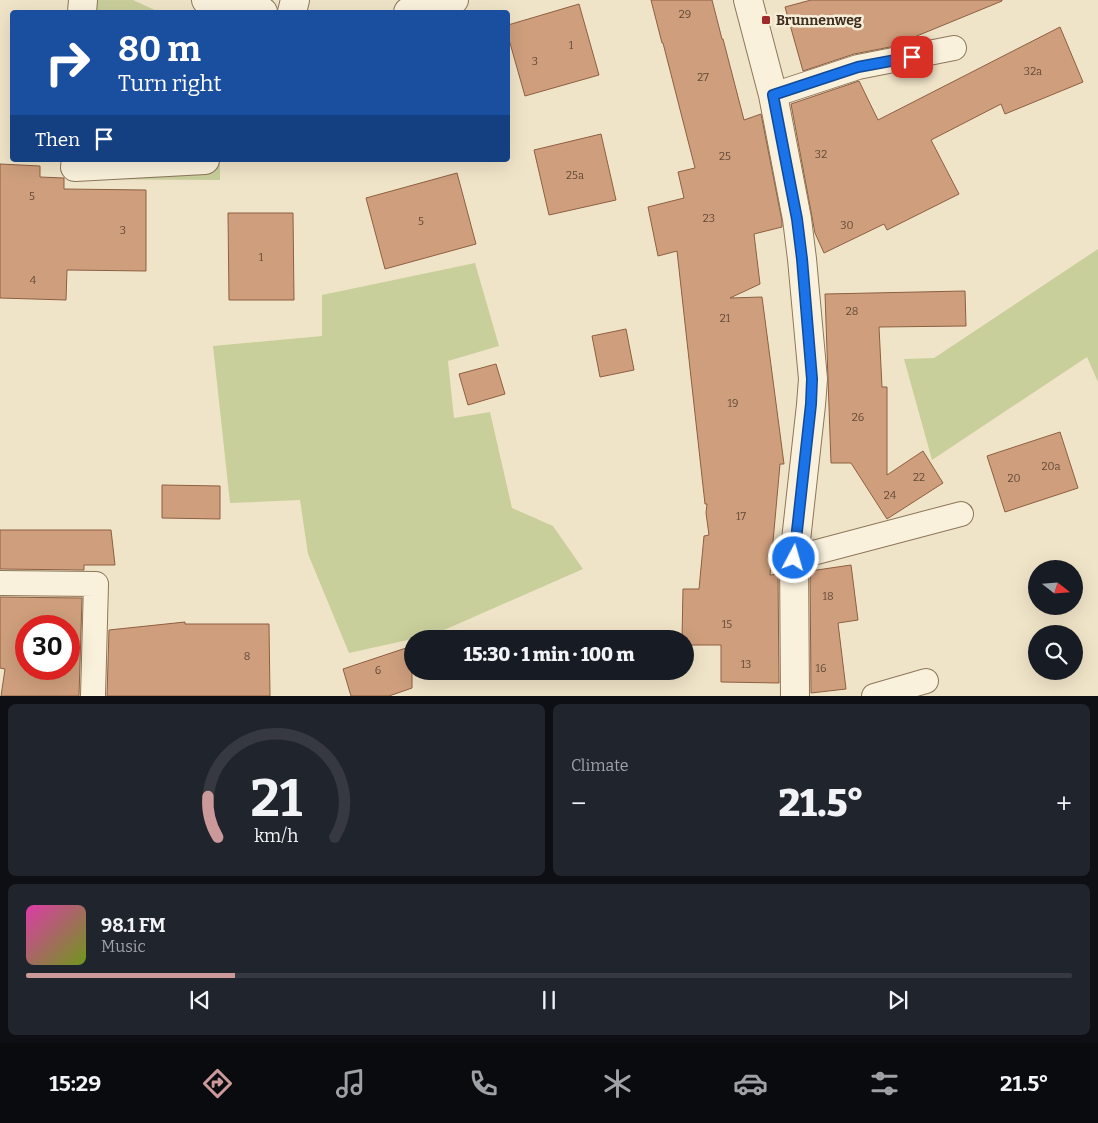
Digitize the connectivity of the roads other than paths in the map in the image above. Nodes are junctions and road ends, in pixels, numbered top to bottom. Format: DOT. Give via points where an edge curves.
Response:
graph roads {
  1 [pos="454,0"];
  2 [pos="209,5"];
  3 [pos="248,10"];
  4 [pos="416,10"];
  5 [pos="751,13"];
  6 [pos="954,48"];
  7 [pos="773,95"];
  8 [pos="76,162"];
  9 [pos="168,162"];
  10 [pos="961,514"];
  11 [pos="794,558"];
  12 [pos="0,583"];
  13 [pos="926,681"];
  14 [pos="94,696"];
  15 [pos="794,696"];
  16 [pos="874,696"];
  1 -- 4 [label="street"];
  2 -- 3 [label="street"];
  5 -- 7 [label="street"];
  6 -- 7 [label="lane" via="858,67"];
  7 -- 11 [label="street" via="798,227 812,379"];
  8 -- 9 [label="street" via="75,167"];
  10 -- 11 [label="lane"];
  11 -- 15 [label="street"];
  12 -- 14 [label="lane" via="96,584"];
  13 -- 16 [label="lane"];
}
